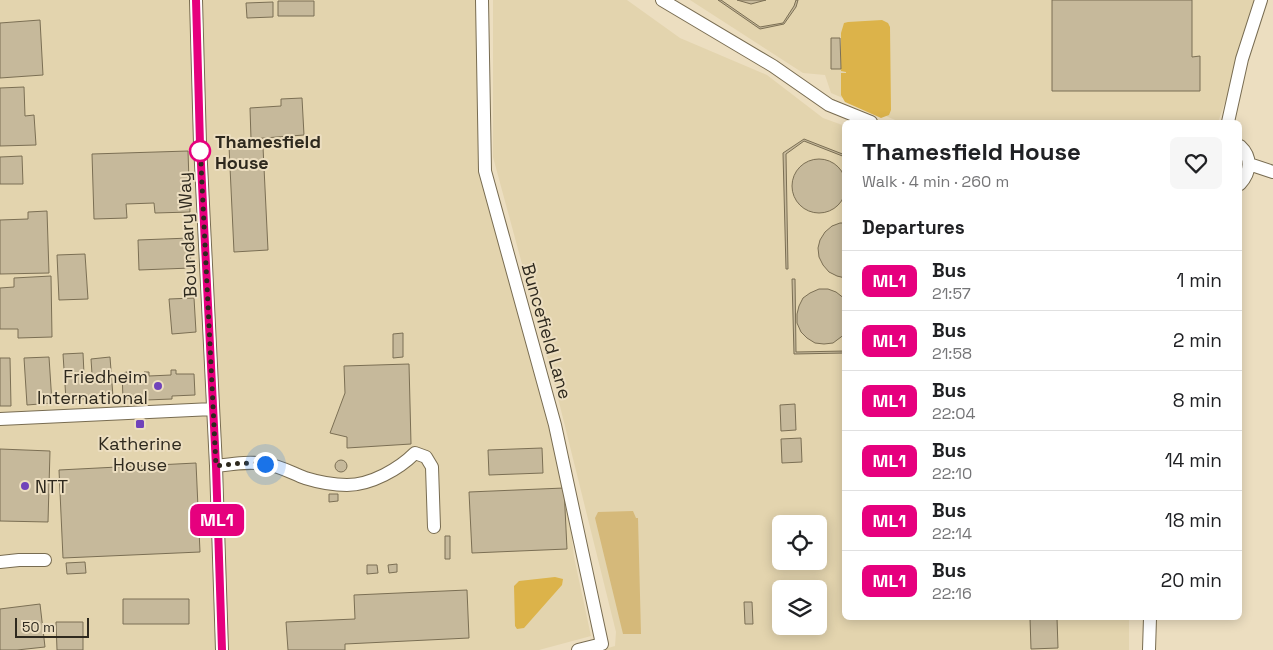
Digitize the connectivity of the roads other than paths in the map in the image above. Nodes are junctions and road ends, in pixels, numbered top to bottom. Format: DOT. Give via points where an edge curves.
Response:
graph roads {
  1 [pos="196,0"];
  2 [pos="482,0"];
  3 [pos="662,0"];
  4 [pos="1261,0"];
  5 [pos="866,120"];
  6 [pos="1228,120"];
  7 [pos="1242,148"];
  8 [pos="1249,164"];
  9 [pos="1273,172"];
  10 [pos="1242,182"];
  11 [pos="213,409"];
  12 [pos="0,419"];
  13 [pos="216,466"];
  14 [pos="434,527"];
  15 [pos="45,560"];
  16 [pos="0,562"];
  17 [pos="1150,620"];
  18 [pos="222,650"];
  19 [pos="578,650"];
  20 [pos="1149,650"];
  1 -- 11 [label="street, Boundary Way"];
  2 -- 19 [label="street, Buncefield Lane" via="485,171 555,425 602,644"];
  3 -- 5 [label="street" via="773,66 829,104"];
  4 -- 6 [label="street" via="1242,59"];
  7 -- 8 [label="street"];
  8 -- 9 [label="street"];
  8 -- 10 [label="street"];
  11 -- 12 [label="street"];
  11 -- 13 [label="street, Boundary Way"];
  13 -- 14 [label="street" via="265,464 311,479 348,485 367,482 416,453 426,457 432,467"];
  13 -- 18 [label="street, Boundary Way"];
  15 -- 16 [label="street"];
  17 -- 20 [label="street"];
}
